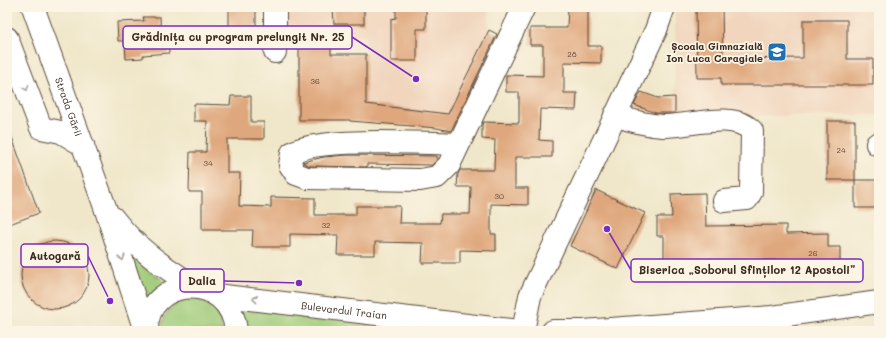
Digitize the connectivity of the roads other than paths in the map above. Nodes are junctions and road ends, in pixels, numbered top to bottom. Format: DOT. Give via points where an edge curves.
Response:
graph roads {
  1 [pos="33,7"];
  2 [pos="275,7"];
  3 [pos="524,7"];
  4 [pos="664,7"];
  5 [pos="7,38"];
  6 [pos="275,52"];
  7 [pos="615,115"];
  8 [pos="459,144"];
  9 [pos="82,145"];
  10 [pos="724,201"];
  11 [pos="105,207"];
  12 [pos="196,287"];
  13 [pos="216,294"];
  14 [pos="879,302"];
  15 [pos="146,331"];
  16 [pos="236,331"];
  17 [pos="519,331"];
  18 [pos="523,331"];
  19 [pos="553,331"];
  1 -- 9 [label="street, Strada Gării"];
  2 -- 6 [label="street"];
  3 -- 8 [label="street"];
  4 -- 7 [label="street" via="656,30"];
  5 -- 9 [label="street, one-way" via="41,128 61,132"];
  7 -- 10 [label="street" via="639,123 664,126 729,120 746,124 752,131 751,192 747,199"];
  7 -- 18 [label="street" via="530,296"];
  8 -- 8 [label="street" via="368,142 309,147 292,153 290,165 296,174 307,178 429,179 444,172"];
  9 -- 11 [label="street, Strada Gării"];
  11 -- 12 [label="street, Strada Gării" via="144,253"];
  11 -- 15 [label="street, Strada Gării, one-way"];
  12 -- 13 [label="street, Bulevardul Traian"];
  12 -- 15 [label="street" via="170,292 159,301 151,312"];
  13 -- 16 [label="street" via="228,305"];
  17 -- 13 [label="street, Bulevardul Traian, one-way"];
  14 -- 19 [label="street" via="772,317"];
}
